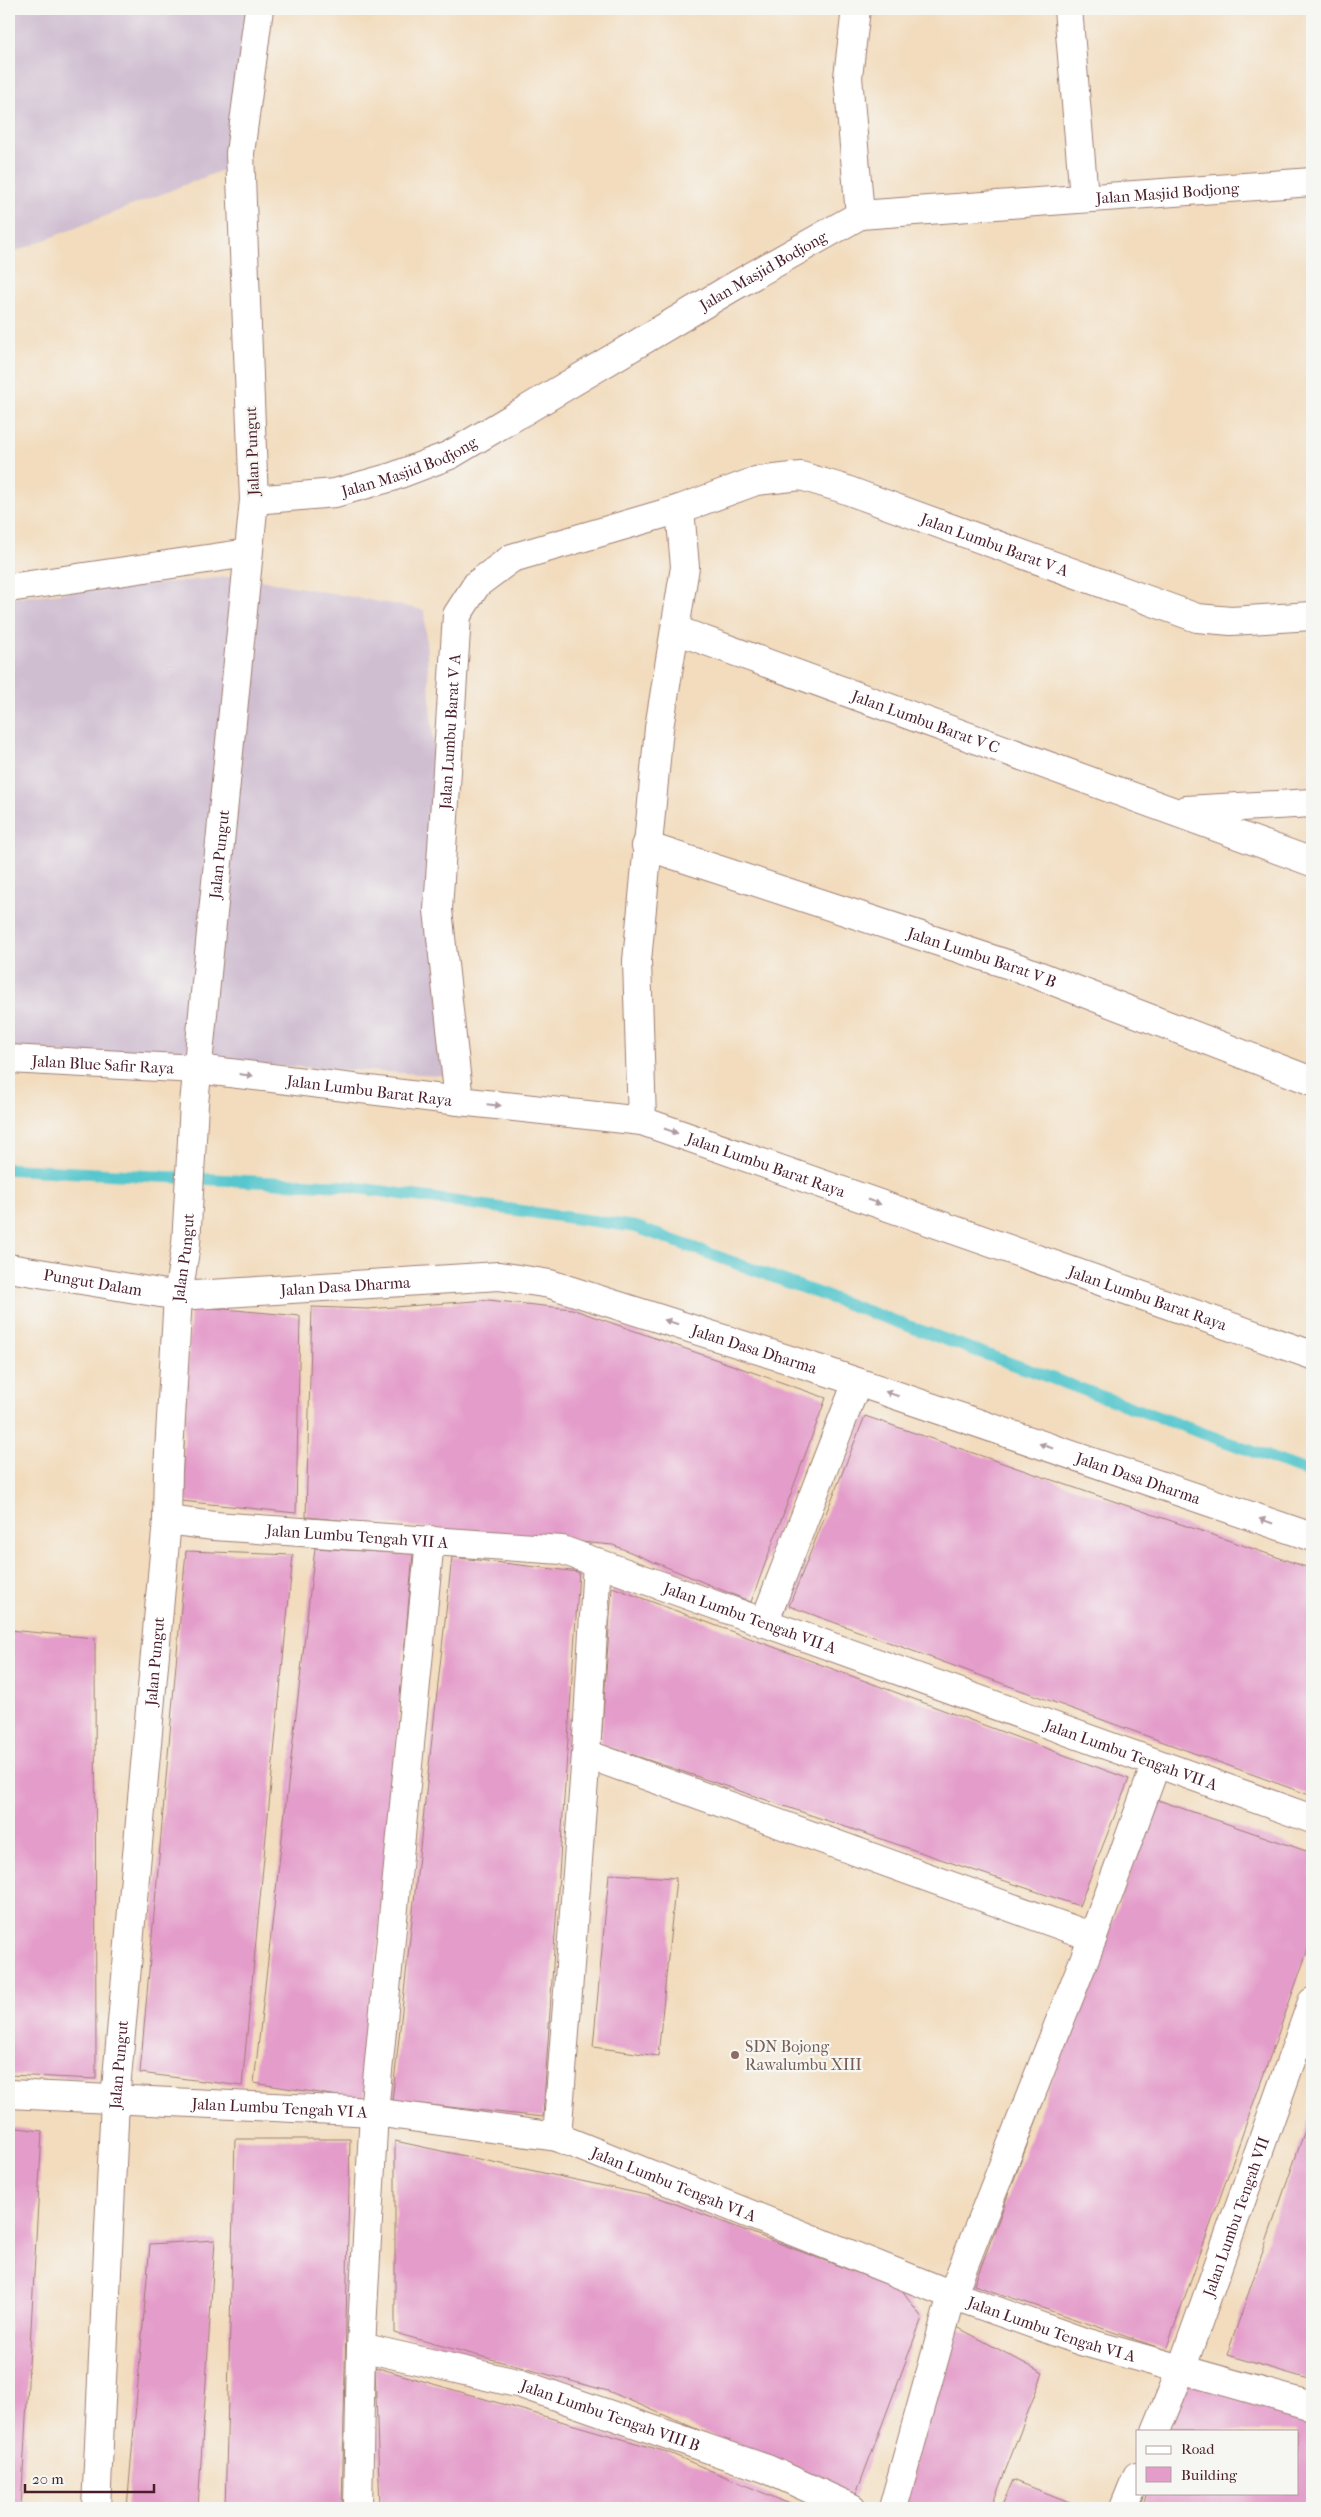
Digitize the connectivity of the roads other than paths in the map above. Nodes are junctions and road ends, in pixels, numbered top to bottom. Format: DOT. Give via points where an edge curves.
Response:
graph roads {
  1 [pos="259,9"];
  2 [pos="856,9"];
  3 [pos="1068,9"];
  4 [pos="1312,182"];
  5 [pos="1084,197"];
  6 [pos="860,215"];
  7 [pos="254,500"];
  8 [pos="680,509"];
  9 [pos="248,553"];
  10 [pos="9,588"];
  11 [pos="1312,616"];
  12 [pos="676,630"];
  13 [pos="1312,803"];
  14 [pos="1177,811"];
  15 [pos="646,846"];
  16 [pos="1312,862"];
  17 [pos="9,1059"];
  18 [pos="197,1069"];
  19 [pos="1312,1081"];
  20 [pos="459,1102"];
  21 [pos="642,1121"];
  22 [pos="9,1268"];
  23 [pos="178,1296"];
  24 [pos="1312,1355"];
  25 [pos="857,1382"];
  26 [pos="167,1520"];
  27 [pos="1312,1537"];
  28 [pos="430,1540"];
  29 [pos="597,1562"];
  30 [pos="764,1623"];
  31 [pos="586,1754"];
  32 [pos="1156,1764"];
  33 [pos="1312,1819"];
  34 [pos="1093,1937"];
  35 [pos="1312,2002"];
  36 [pos="9,2094"];
  37 [pos="115,2100"];
  38 [pos="374,2112"];
  39 [pos="556,2137"];
  40 [pos="952,2295"];
  41 [pos="361,2347"];
  42 [pos="1181,2370"];
  43 [pos="1312,2406"];
  44 [pos="1156,2430"];
  45 [pos="1136,2478"];
  46 [pos="96,2508"];
  47 [pos="358,2508"];
  48 [pos="852,2508"];
  49 [pos="893,2508"];
  50 [pos="1124,2508"];
  1 -- 7 [label="street, Jalan Pungut" via="240,153"];
  2 -- 6 [label="street" via="848,77"];
  3 -- 5 [label="street"];
  4 -- 5 [label="street, Jalan Masjid Bodjong"];
  5 -- 6 [label="street, Jalan Masjid Bodjong"];
  6 -- 7 [label="street, Jalan Masjid Bodjong" via="450,454 392,477 335,493"];
  7 -- 9 [label="street, Jalan Pungut"];
  8 -- 11 [label="street, Jalan Lumbu Barat V A" via="756,481 801,476 1197,618 1231,622"];
  8 -- 12 [label="street" via="685,567"];
  8 -- 20 [label="street, Jalan Lumbu Barat V A" via="512,558 477,584 457,615 438,910"];
  9 -- 10 [label="street"];
  9 -- 18 [label="street, Jalan Pungut"];
  12 -- 14 [label="street, Jalan Lumbu Barat V C"];
  12 -- 15 [label="street" via="659,728"];
  13 -- 14 [label="street, Jalan Lumbu Barat V C"];
  14 -- 16 [label="street, Jalan Lumbu Barat V C"];
  15 -- 19 [label="street, Jalan Lumbu Barat V B" via="1022,968"];
  15 -- 21 [label="street" via="637,961"];
  17 -- 18 [label="street, Jalan Blue Safir Raya"];
  18 -- 20 [label="street, Jalan Lumbu Barat Raya, one-way"];
  18 -- 23 [label="street, Jalan Pungut" via="186,1244"];
  20 -- 21 [label="street, Jalan Lumbu Barat Raya, one-way"];
  21 -- 24 [label="street, Jalan Lumbu Barat Raya, one-way"];
  22 -- 23 [label="street, Pungut Dalam"];
  25 -- 23 [label="street, Jalan Dasa Dharma, one-way" via="550,1284 499,1276"];
  23 -- 26 [label="street, Jalan Pungut"];
  27 -- 25 [label="street, Jalan Dasa Dharma, one-way"];
  25 -- 30 [label="street"];
  26 -- 28 [label="street, Jalan Lumbu Tengah VII A"];
  26 -- 37 [label="street, Jalan Pungut"];
  28 -- 29 [label="street, Jalan Lumbu Tengah VII A" via="562,1550"];
  28 -- 38 [label="street"];
  29 -- 30 [label="street, Jalan Lumbu Tengah VII A"];
  29 -- 31 [label="street"];
  30 -- 32 [label="street, Jalan Lumbu Tengah VII A"];
  31 -- 34 [label="street"];
  31 -- 39 [label="street"];
  32 -- 33 [label="street, Jalan Lumbu Tengah VII A"];
  32 -- 34 [label="street"];
  34 -- 40 [label="street"];
  35 -- 42 [label="street, Jalan Lumbu Tengah VII"];
  36 -- 37 [label="street, Jalan Lumbu Tengah VI A"];
  37 -- 38 [label="street, Jalan Lumbu Tengah VI A"];
  37 -- 46 [label="street, Jalan Pungut"];
  38 -- 39 [label="street, Jalan Lumbu Tengah VI A"];
  38 -- 41 [label="street"];
  39 -- 40 [label="street, Jalan Lumbu Tengah VI A"];
  40 -- 42 [label="street, Jalan Lumbu Tengah VI A" via="1081,2341"];
  40 -- 49 [label="street"];
  41 -- 47 [label="street"];
  41 -- 48 [label="street, Jalan Lumbu Tengah VIII B" via="521,2384 767,2469"];
  42 -- 43 [label="street, Jalan Lumbu Tengah VI A"];
  42 -- 44 [label="street, Jalan Lumbu Tengah VII"];
  45 -- 50 [label="street"];
}
